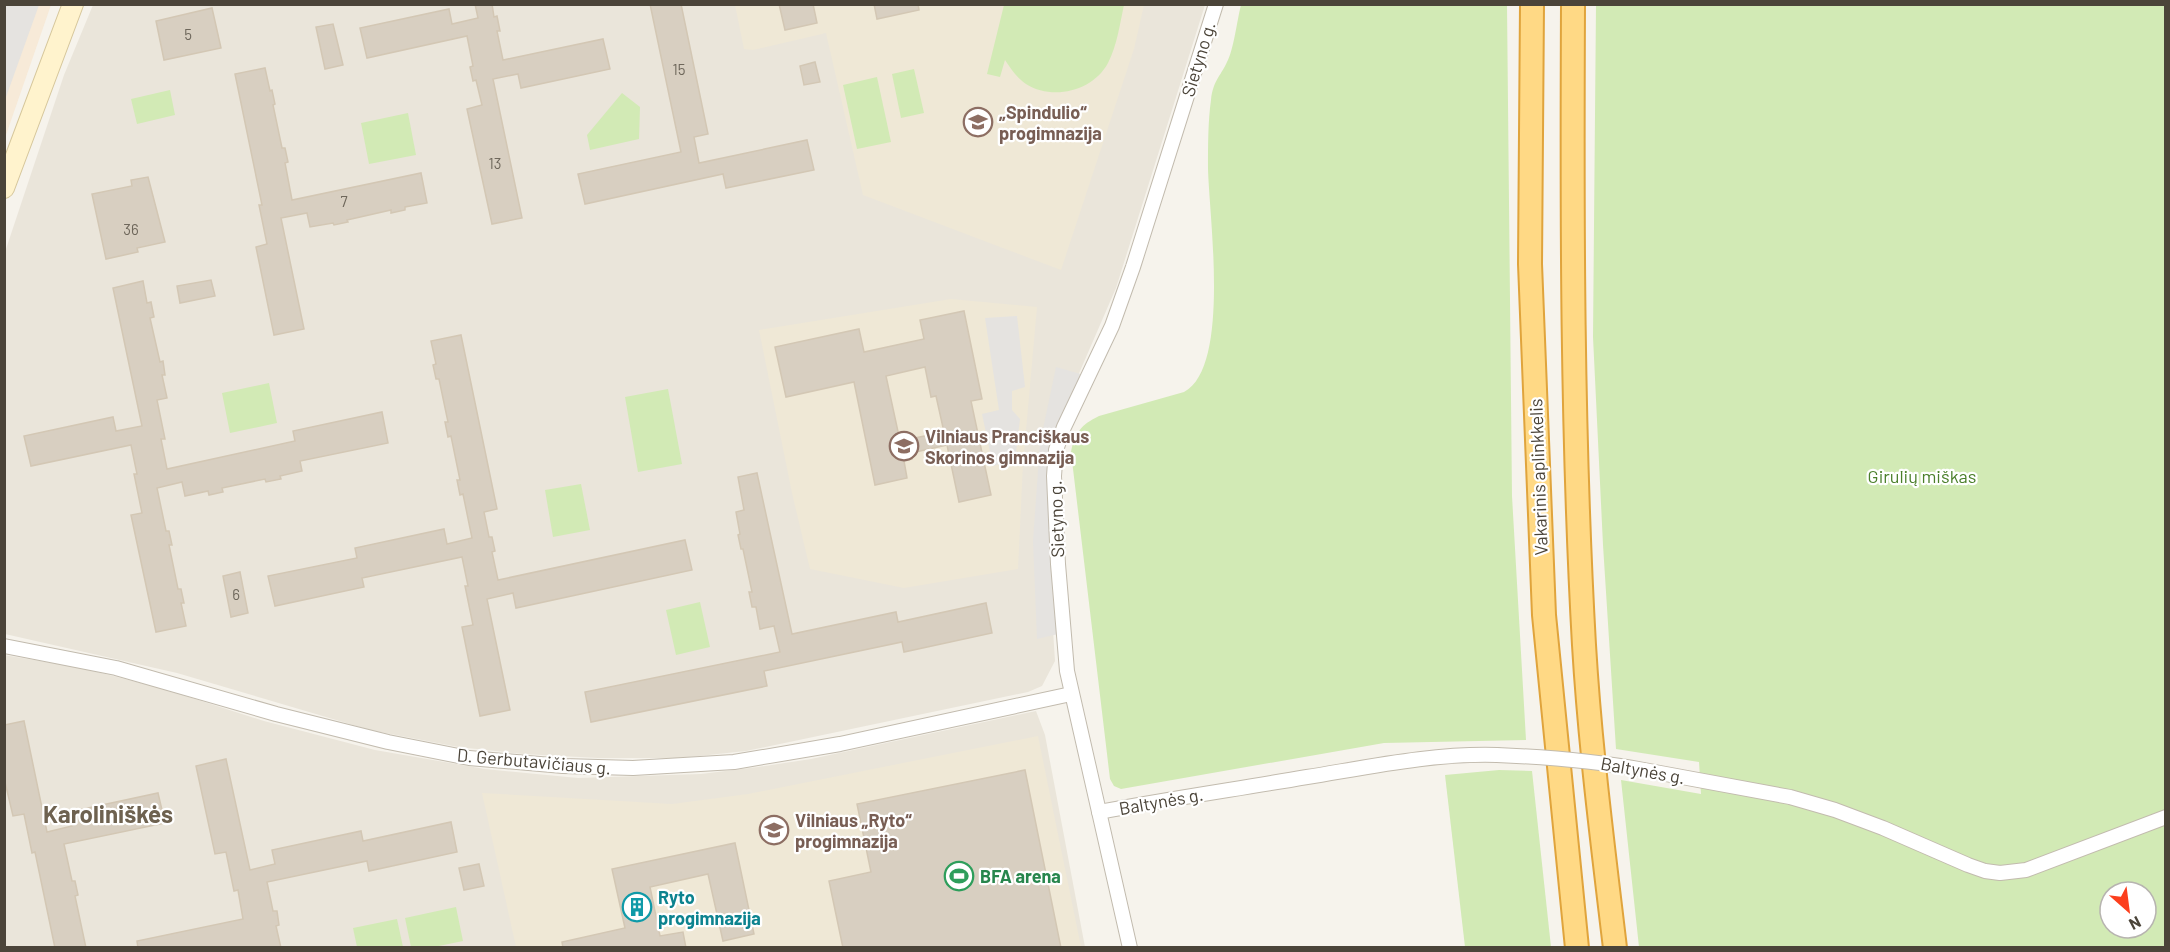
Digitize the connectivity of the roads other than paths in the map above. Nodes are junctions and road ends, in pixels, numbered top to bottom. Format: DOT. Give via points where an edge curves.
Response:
graph roads {
  1 [pos="73,4"];
  2 [pos="1216,4"];
  3 [pos="1532,4"];
  4 [pos="1573,4"];
  5 [pos="4,188"];
  6 [pos="4,646"];
  7 [pos="1071,694"];
  8 [pos="1099,812"];
  9 [pos="2166,817"];
  10 [pos="1130,948"];
  11 [pos="1577,948"];
  12 [pos="1615,948"];
  1 -- 5 [label="main road"];
  2 -- 7 [label="street, Sietyno g." via="1112,326 1056,450 1058,564"];
  3 -- 11 [label="highway, Vakarinis aplinkkelis" via="1530,264 1543,603"];
  4 -- 12 [label="highway" via="1572,326 1584,645"];
  6 -- 7 [label="street, D. Gerbutavičiaus g." via="116,668 388,742 469,758 563,766 633,768 734,762 840,744"];
  7 -- 8 [label="street, Sietyno g."];
  8 -- 9 [label="street, Baltynės g., bridge" via="1399,762 1497,755 1600,762 1790,797 1835,810 1968,865 2000,873 2026,870"];
  8 -- 10 [label="street, Sietyno g."];
}
